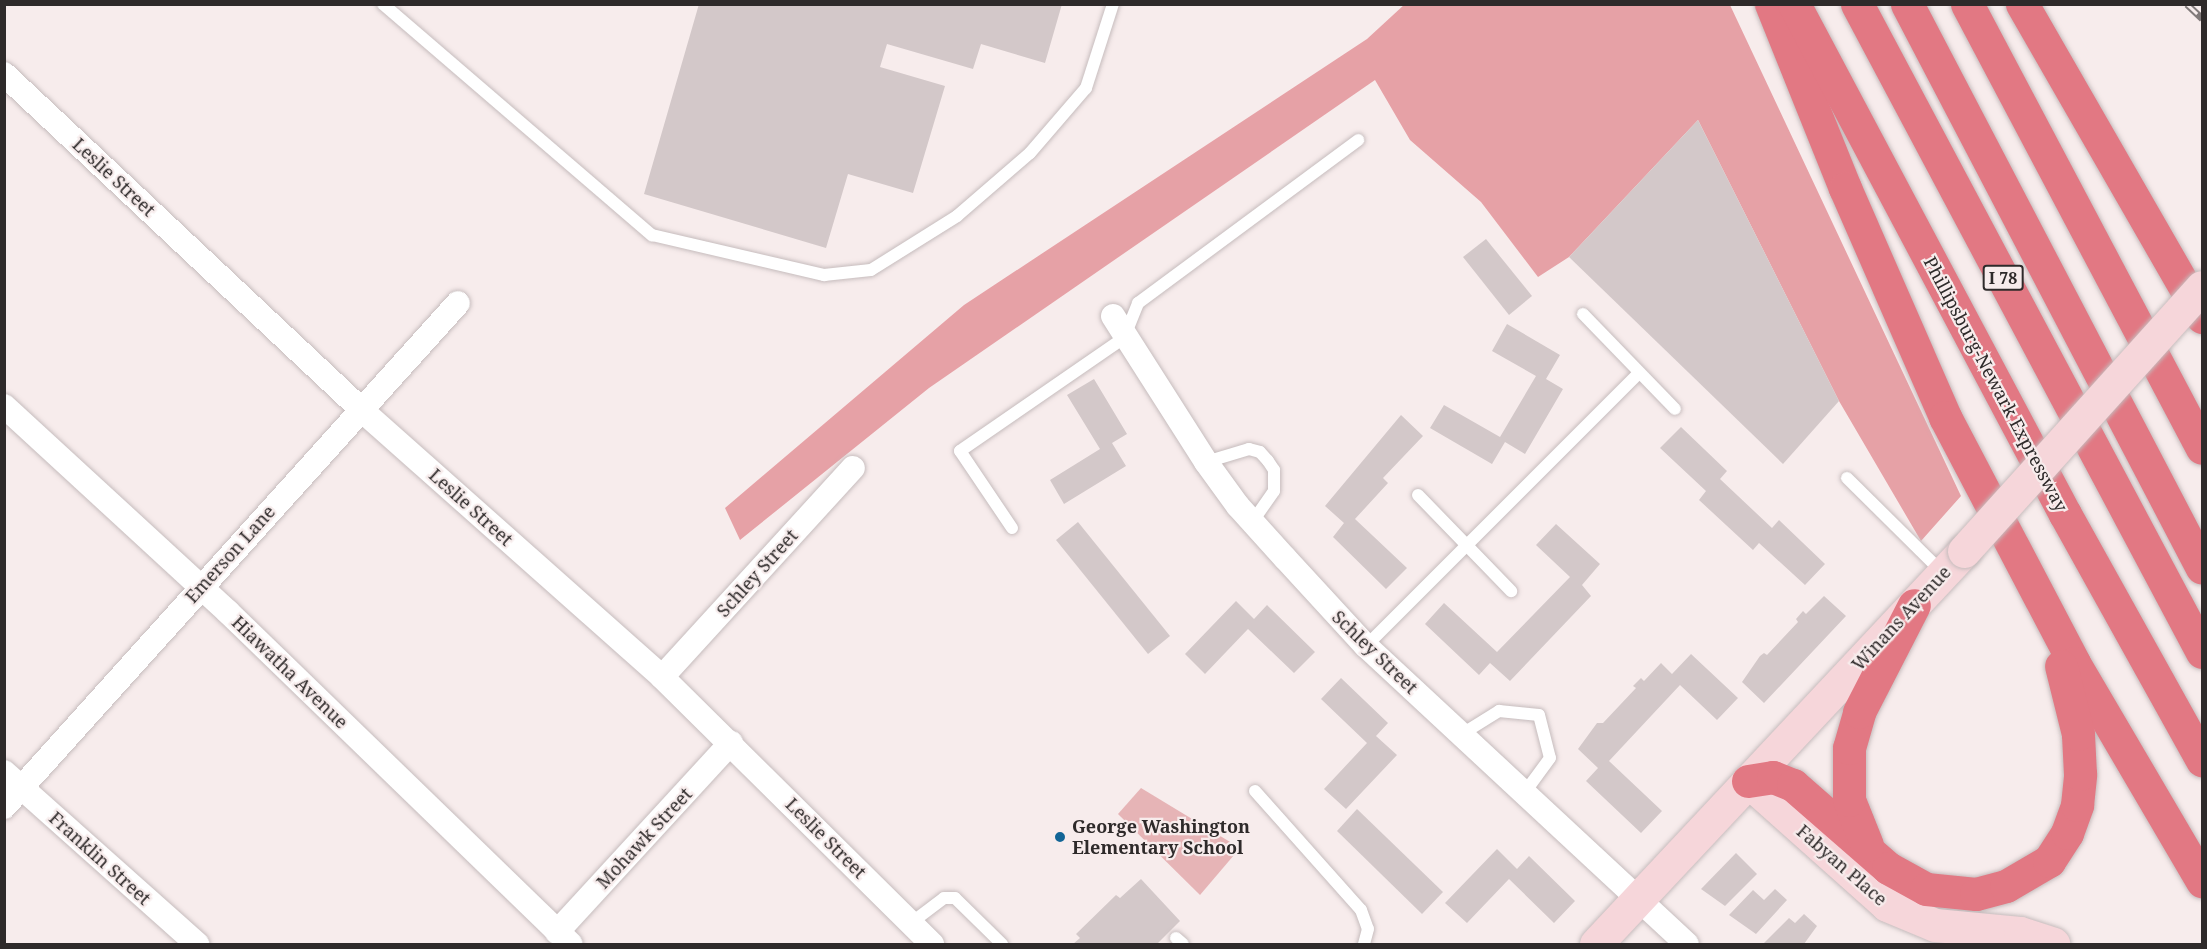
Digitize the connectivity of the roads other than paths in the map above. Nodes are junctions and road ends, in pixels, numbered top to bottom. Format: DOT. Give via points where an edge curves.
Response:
graph roads {
  1 [pos="383,4"];
  2 [pos="1113,4"];
  3 [pos="1771,4"];
  4 [pos="1794,4"];
  5 [pos="1857,4"];
  6 [pos="1907,4"];
  7 [pos="1967,4"];
  8 [pos="2022,4"];
  9 [pos="4,74"];
  10 [pos="1358,140"];
  11 [pos="2202,287"];
  12 [pos="458,303"];
  13 [pos="1583,314"];
  14 [pos="1113,316"];
  15 [pos="2202,317"];
  16 [pos="1124,338"];
  17 [pos="1639,374"];
  18 [pos="4,406"];
  19 [pos="360,408"];
  20 [pos="1675,409"];
  21 [pos="2202,448"];
  22 [pos="1206,462"];
  23 [pos="853,468"];
  24 [pos="1847,478"];
  25 [pos="1418,495"];
  26 [pos="1252,522"];
  27 [pos="1012,528"];
  28 [pos="1467,545"];
  29 [pos="1953,562"];
  30 [pos="2202,568"];
  31 [pos="200,587"];
  32 [pos="1511,591"];
  33 [pos="1914,605"];
  34 [pos="2043,606"];
  35 [pos="1366,646"];
  36 [pos="2202,652"];
  37 [pos="662,677"];
  38 [pos="1462,734"];
  39 [pos="731,743"];
  40 [pos="2202,760"];
  41 [pos="13,780"];
  42 [pos="1748,781"];
  43 [pos="1255,791"];
  44 [pos="1525,792"];
  45 [pos="4,807"];
  46 [pos="1888,868"];
  47 [pos="2202,881"];
  48 [pos="1640,898"];
  49 [pos="911,923"];
  50 [pos="564,938"];
  51 [pos="1368,943"];
  52 [pos="196,945"];
  53 [pos="932,945"];
  54 [pos="1002,945"];
  55 [pos="1596,945"];
  56 [pos="1687,945"];
  57 [pos="2054,945"];
  1 -- 2 [label="lane" via="652,235 824,275 870,270 957,216 1030,153 1086,88"];
  3 -- 34 [label="highway" via="1835,166 1945,417"];
  4 -- 40 [label="highway, Phillipsburg-Newark Expressway" via="2070,523"];
  5 -- 36 [label="highway, I 78"];
  6 -- 30 [label="highway, I 78"];
  7 -- 21 [label="highway"];
  8 -- 15 [label="highway"];
  9 -- 19 [label="street, Leslie Street"];
  10 -- 16 [label="lane" via="1138,303"];
  11 -- 29 [label="main road, Winans Avenue, bridge"];
  12 -- 19 [label="street, Emerson Lane"];
  13 -- 17 [label="lane"];
  14 -- 16 [label="street, Schley Street"];
  16 -- 22 [label="street, Schley Street"];
  16 -- 27 [label="lane" via="960,451"];
  17 -- 20 [label="lane"];
  17 -- 28 [label="lane"];
  18 -- 31 [label="street, Hiawatha Avenue"];
  19 -- 31 [label="street, Emerson Lane"];
  19 -- 37 [label="street, Leslie Street"];
  22 -- 26 [label="street, Schley Street"];
  22 -- 26 [label="lane" via="1249,449 1260,452 1268,461 1274,470 1274,491"];
  23 -- 37 [label="street, Schley Street"];
  24 -- 29 [label="lane"];
  25 -- 28 [label="lane"];
  26 -- 35 [label="street, Schley Street"];
  28 -- 32 [label="lane"];
  28 -- 35 [label="lane"];
  29 -- 33 [label="main road, Winans Avenue"];
  31 -- 41 [label="street, Emerson Lane"];
  31 -- 50 [label="street, Hiawatha Avenue"];
  33 -- 42 [label="main road, Winans Avenue"];
  33 -- 46 [label="highway" via="1859,712 1849,747 1847,784 1852,815 1866,843"];
  34 -- 46 [label="highway" via="2072,703 2080,756 2077,806 2059,848 2049,861 2021,879 1976,894 1926,889"];
  34 -- 47 [label="highway"];
  35 -- 38 [label="street, Schley Street"];
  37 -- 39 [label="street, Leslie Street"];
  38 -- 44 [label="street, Schley Street"];
  38 -- 44 [label="lane" via="1499,711 1539,715 1550,758"];
  39 -- 49 [label="street, Leslie Street"];
  39 -- 50 [label="street, Mohawk Street"];
  41 -- 45 [label="street, Emerson Lane"];
  41 -- 52 [label="street, Franklin Street"];
  42 -- 46 [label="highway" via="1773,777 1793,785"];
  42 -- 48 [label="main road, Winans Avenue"];
  42 -- 57 [label="main road, Fabyan Place" via="1887,905 1935,925 2020,933"];
  43 -- 51 [label="lane" via="1361,910 1366,919"];
  44 -- 48 [label="street, Schley Street"];
  48 -- 55 [label="main road, Winans Avenue"];
  48 -- 56 [label="street, Schley Street"];
  49 -- 53 [label="street, Leslie Street"];
  49 -- 54 [label="lane" via="944,898 956,898"];
}
